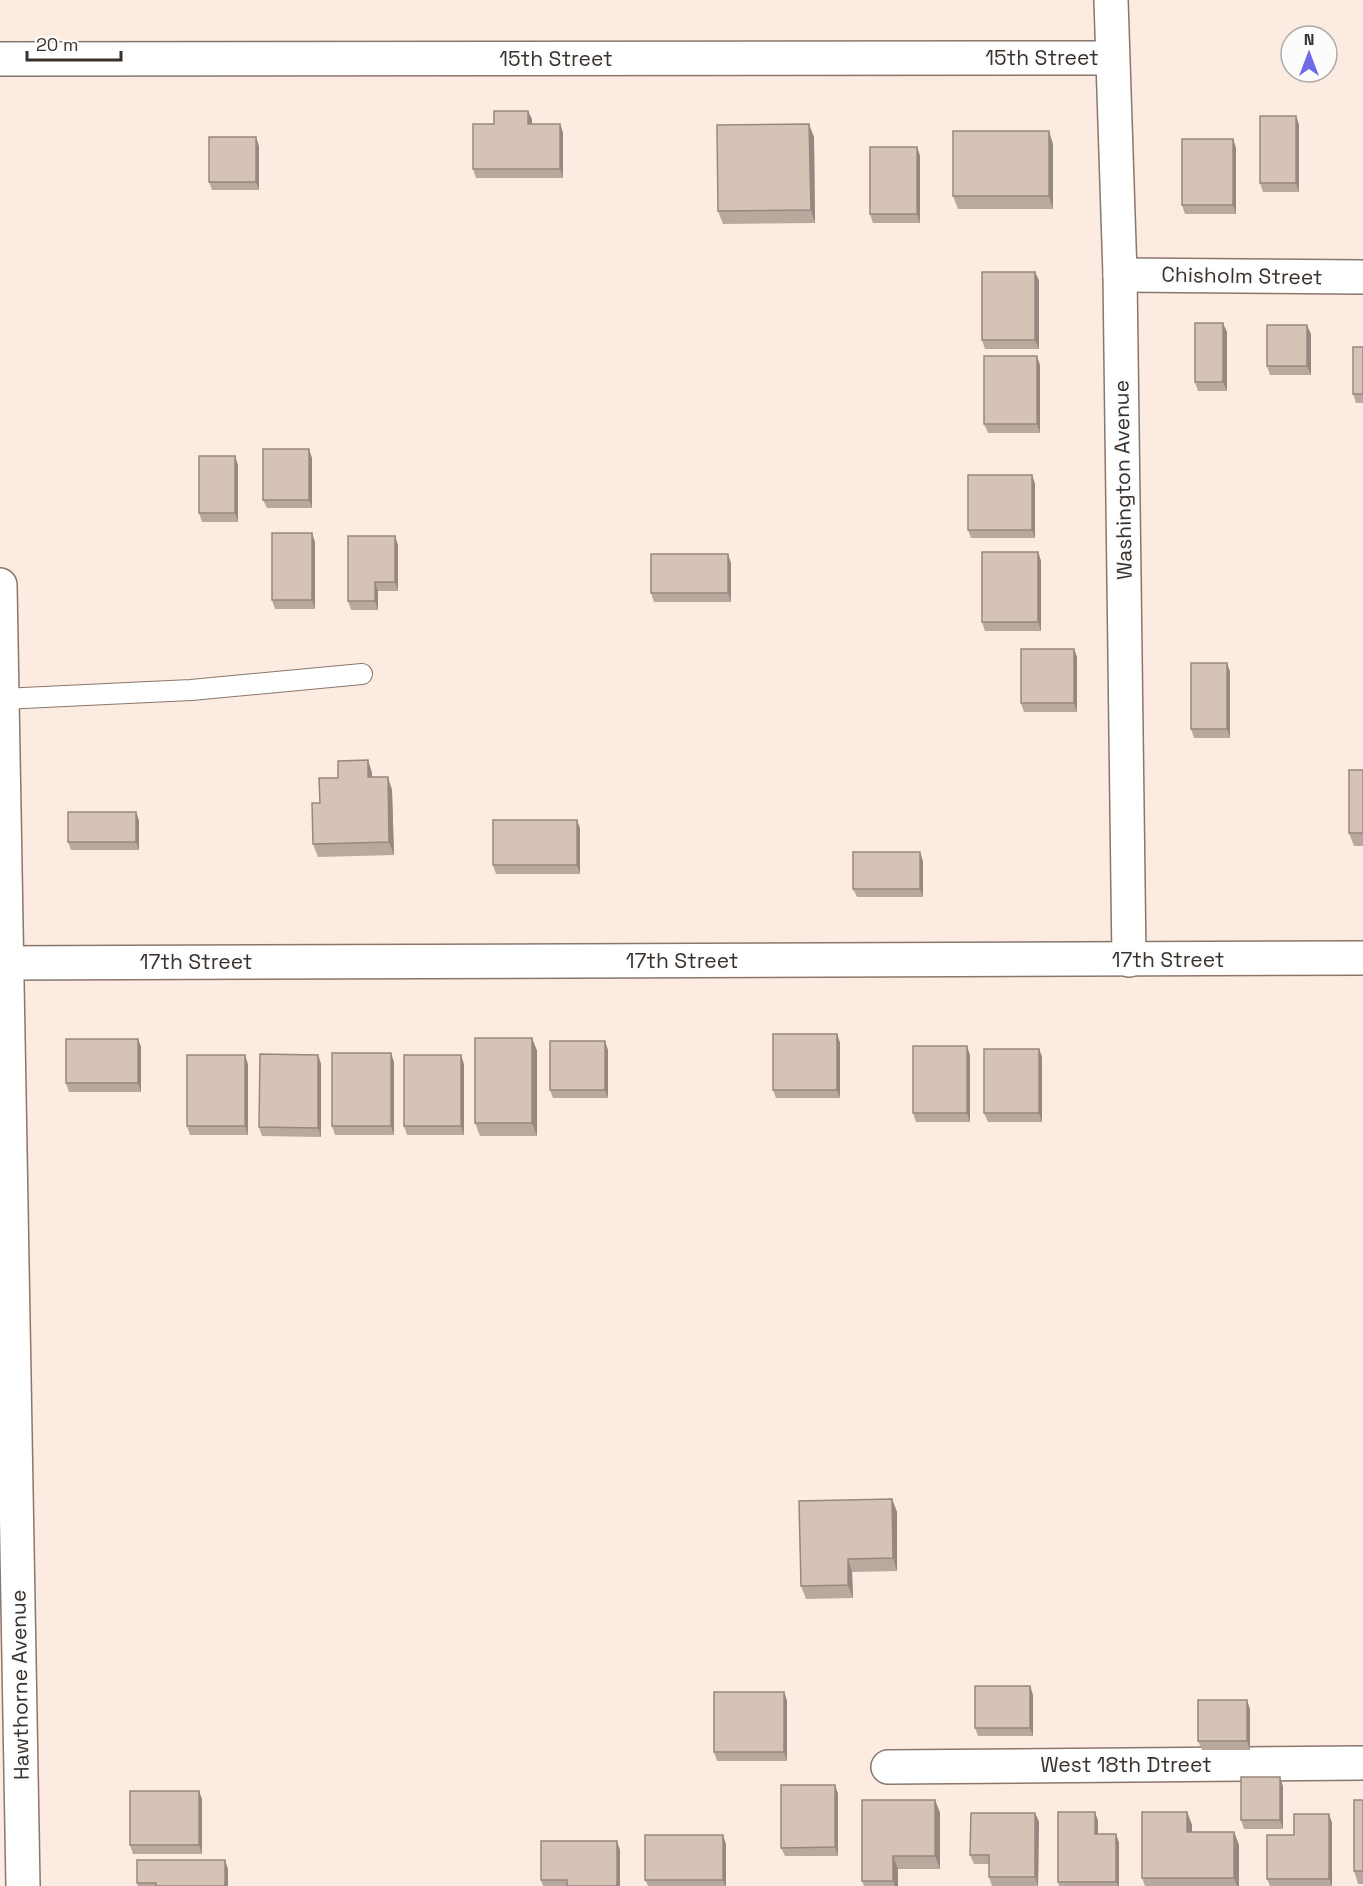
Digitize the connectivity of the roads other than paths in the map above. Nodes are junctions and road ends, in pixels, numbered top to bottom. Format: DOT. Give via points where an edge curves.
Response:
graph roads {
  1 [pos="1111,0"];
  2 [pos="1112,58"];
  3 [pos="0,59"];
  4 [pos="1120,275"];
  5 [pos="1363,277"];
  6 [pos="0,585"];
  7 [pos="362,674"];
  8 [pos="2,699"];
  9 [pos="1363,958"];
  10 [pos="1129,960"];
  11 [pos="3,963"];
  12 [pos="1363,1763"];
  13 [pos="888,1767"];
  14 [pos="23,1886"];
  1 -- 2 [label="street, Washington Avenue"];
  2 -- 3 [label="street, 15th Street"];
  2 -- 4 [label="street, Washington Avenue"];
  4 -- 5 [label="street, Chisholm Street"];
  4 -- 10 [label="street, Washington Avenue"];
  6 -- 8 [label="street, Hawthorne Avenue"];
  7 -- 8 [label="lane" via="191,690"];
  8 -- 11 [label="street, Hawthorne Avenue"];
  9 -- 10 [label="street, 17th Street"];
  10 -- 11 [label="street, 17th Street"];
  11 -- 14 [label="street, Hawthorne Avenue"];
  12 -- 13 [label="street, West 18th Dtreet"];
}
